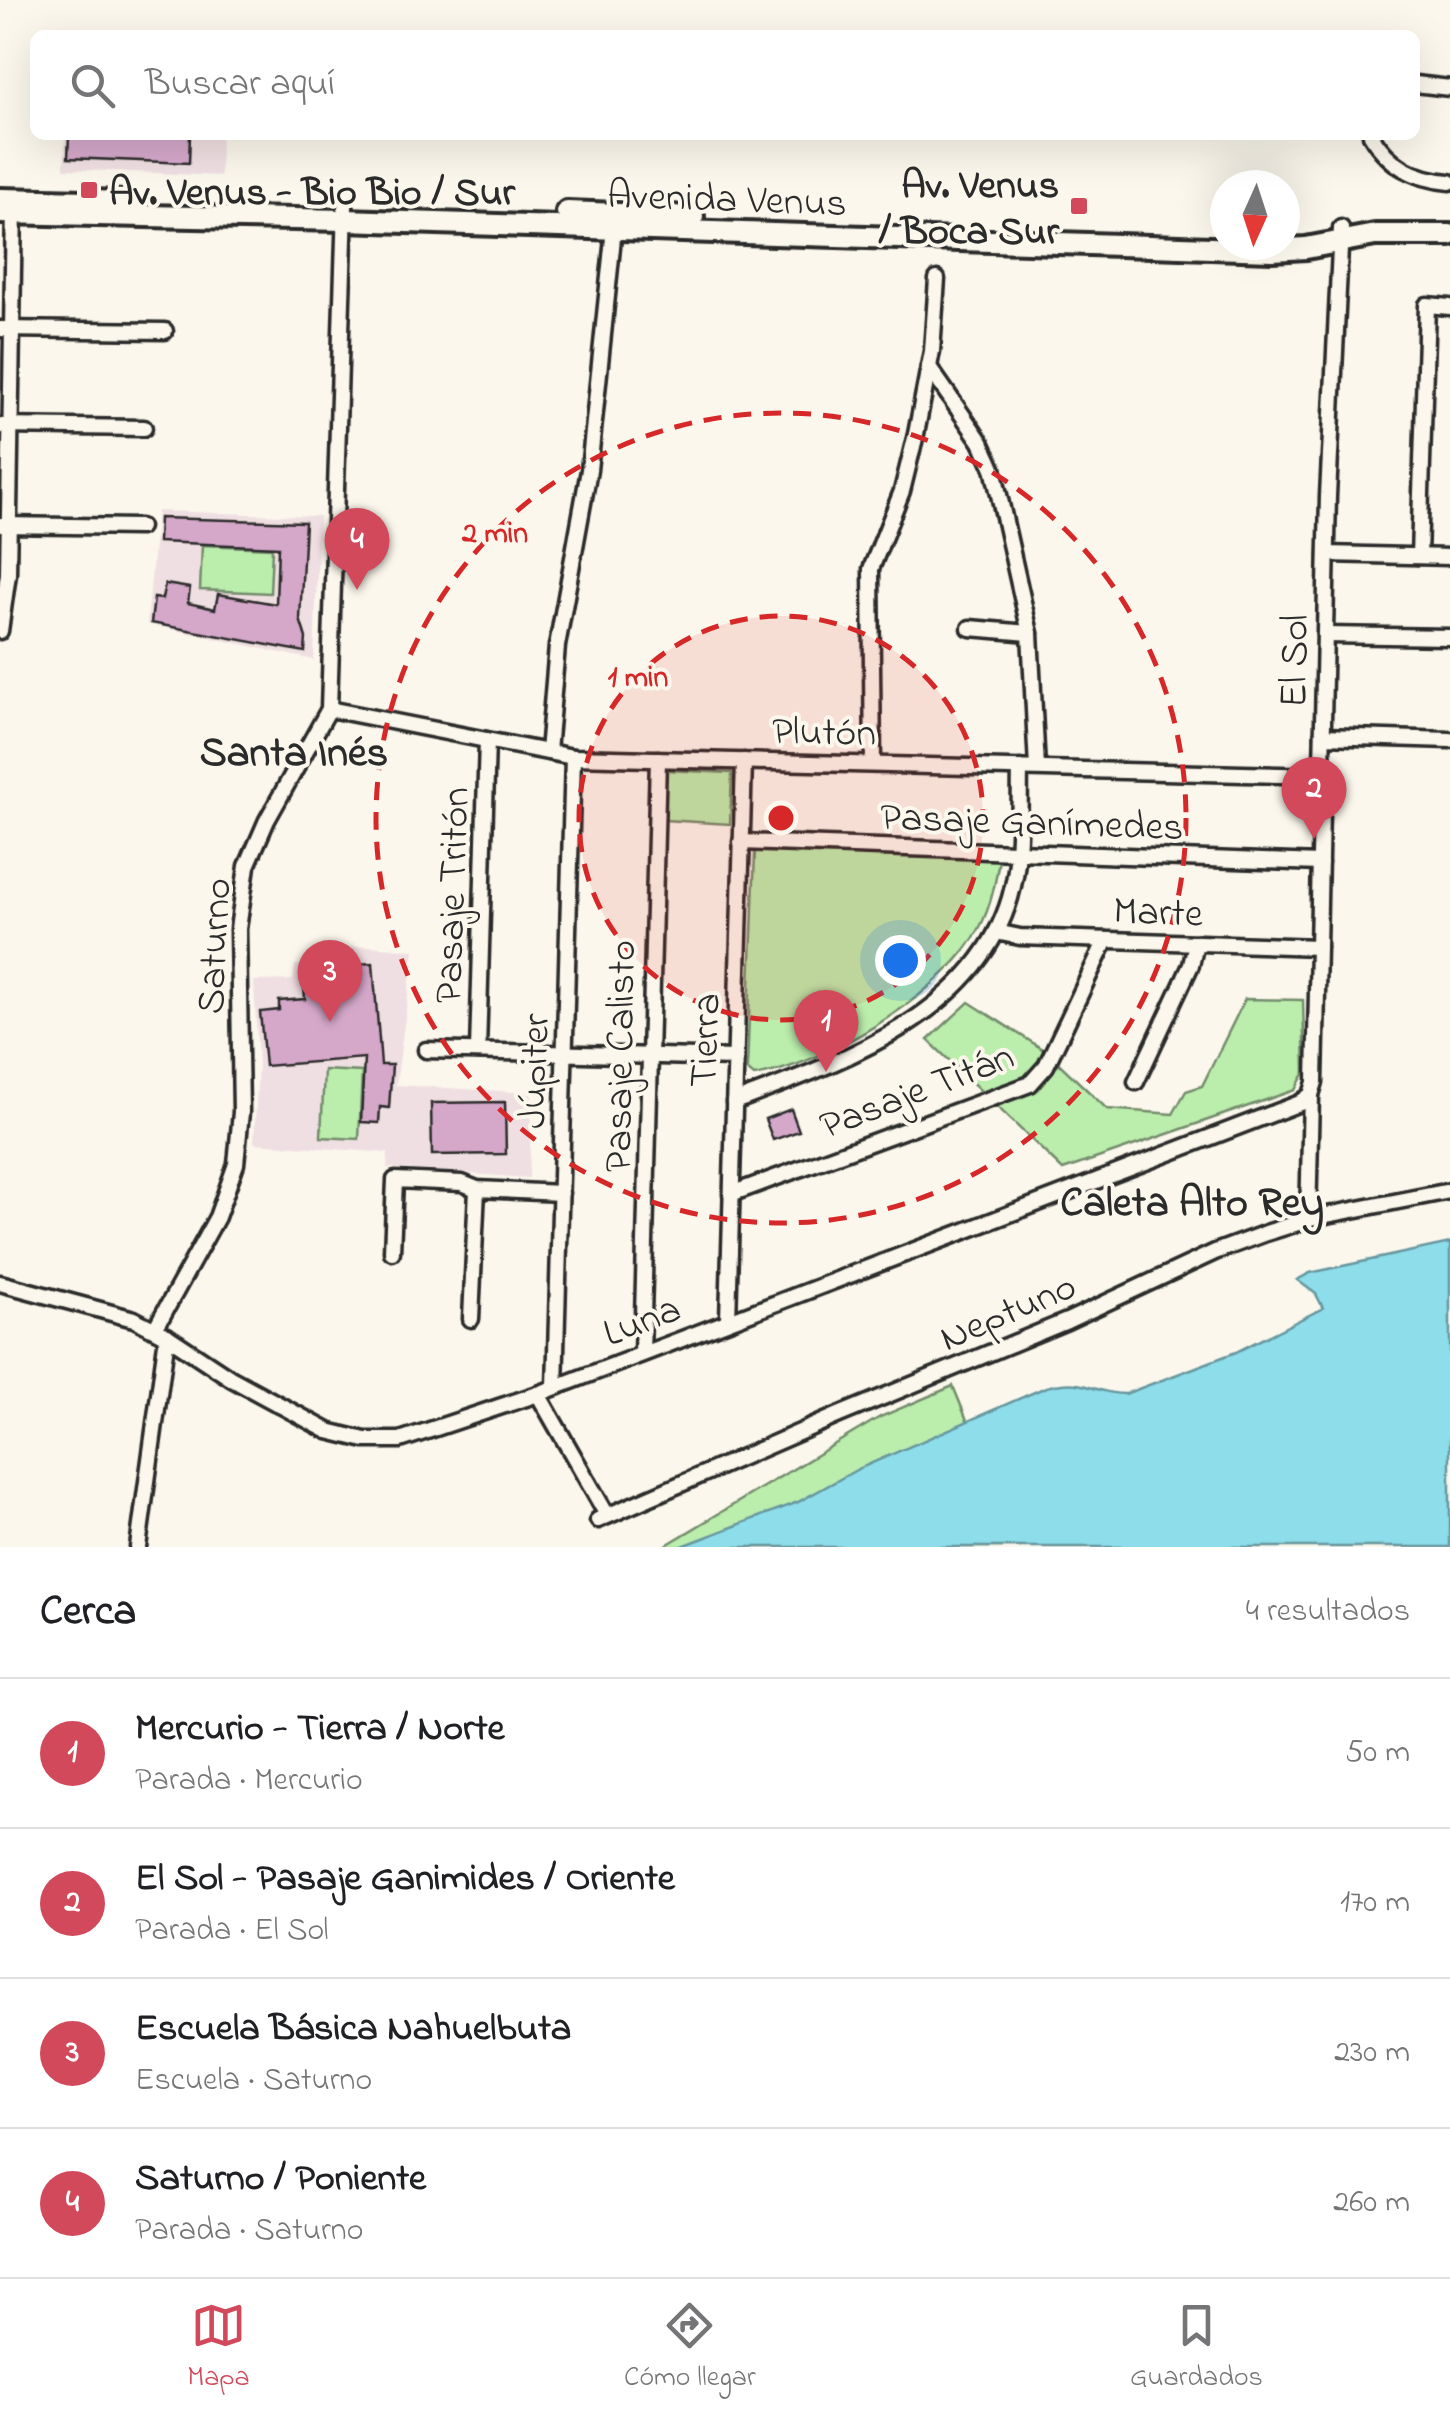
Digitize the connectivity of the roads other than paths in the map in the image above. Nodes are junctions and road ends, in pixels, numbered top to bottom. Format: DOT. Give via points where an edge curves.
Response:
graph roads {
  1 [pos="1420,85"];
  2 [pos="1450,88"];
  3 [pos="1376,140"];
  4 [pos="1450,182"];
  5 [pos="7,206"];
  6 [pos="345,214"];
  7 [pos="1450,221"];
  8 [pos="614,228"];
  9 [pos="1341,234"];
  10 [pos="1210,235"];
  11 [pos="1450,235"];
  12 [pos="1300,237"];
  13 [pos="937,279"];
  14 [pos="1450,306"];
  15 [pos="6,329"];
  16 [pos="165,331"];
  17 [pos="929,368"];
  18 [pos="5,426"];
  19 [pos="144,428"];
  20 [pos="4,525"];
  21 [pos="140,527"];
  22 [pos="1327,554"];
  23 [pos="1419,556"];
  24 [pos="1450,557"];
  25 [pos="970,628"];
  26 [pos="0,631"];
  27 [pos="1030,633"];
  28 [pos="1325,635"];
  29 [pos="1450,638"];
  30 [pos="329,709"];
  31 [pos="1323,736"];
  32 [pos="487,740"];
  33 [pos="1450,740"];
  34 [pos="548,752"];
  35 [pos="573,757"];
  36 [pos="658,759"];
  37 [pos="744,761"];
  38 [pos="873,764"];
  39 [pos="1020,768"];
  40 [pos="1037,768"];
  41 [pos="1322,776"];
  42 [pos="742,842"];
  43 [pos="1018,852"];
  44 [pos="1320,863"];
  45 [pos="996,932"];
  46 [pos="1106,940"];
  47 [pos="1196,943"];
  48 [pos="1318,948"];
  49 [pos="426,1050"];
  50 [pos="478,1051"];
  51 [pos="564,1054"];
  52 [pos="650,1056"];
  53 [pos="735,1058"];
  54 [pos="1136,1082"];
  55 [pos="1311,1095"];
  56 [pos="734,1102"];
  57 [pos="476,1189"];
  58 [pos="1450,1191"];
  59 [pos="561,1193"];
  60 [pos="732,1194"];
  61 [pos="1308,1220"];
  62 [pos="392,1252"];
  63 [pos="0,1282"];
  64 [pos="471,1319"];
  65 [pos="728,1320"];
  66 [pos="161,1333"];
  67 [pos="642,1354"];
  68 [pos="556,1387"];
  69 [pos="538,1394"];
  70 [pos="138,1547"];
  1 -- 2 [label="street"];
  3 -- 4 [label="street" via="1396,165"];
  5 -- 6 [label="street, Avenida Venus"];
  5 -- 15 [label="street"];
  6 -- 8 [label="street, Avenida Venus"];
  6 -- 10 [label="street, Avenida Venus" via="618,214"];
  6 -- 30 [label="street, Saturno"];
  7 -- 9 [label="street, Avenida Venus" via="1374,220"];
  8 -- 9 [label="street, Avenida Venus" via="1272,250"];
  8 -- 34 [label="street" via="591,454 557,646"];
  9 -- 11 [label="street, Avenida Venus"];
  9 -- 12 [label="street, Avenida Venus"];
  9 -- 22 [label="street, El Sol"];
  13 -- 17 [label="street"];
  14 -- 23 [label="street" via="1427,305"];
  15 -- 16 [label="street"];
  15 -- 18 [label="street"];
  17 -- 27 [label="street" via="990,458"];
  17 -- 38 [label="street" via="902,491 872,569"];
  18 -- 19 [label="street"];
  18 -- 20 [label="street"];
  20 -- 21 [label="street"];
  20 -- 26 [label="street" via="7,587"];
  22 -- 23 [label="street"];
  22 -- 28 [label="street, El Sol"];
  23 -- 24 [label="street"];
  25 -- 27 [label="street"];
  27 -- 40 [label="street"];
  28 -- 29 [label="street"];
  28 -- 31 [label="street, El Sol"];
  30 -- 32 [label="street, Plutón"];
  30 -- 66 [label="street, Saturno" via="247,866 238,929 236,1164"];
  31 -- 33 [label="street"];
  31 -- 41 [label="street, El Sol"];
  32 -- 34 [label="street, Plutón"];
  32 -- 50 [label="street, Pasaje Tritón"];
  34 -- 35 [label="street, Plutón"];
  35 -- 36 [label="street, Plutón"];
  35 -- 51 [label="street, Júpiter"];
  36 -- 37 [label="street, Plutón"];
  36 -- 52 [label="street, Pasaje Calisto"];
  37 -- 38 [label="street, Plutón"];
  37 -- 42 [label="street, Tierra"];
  38 -- 39 [label="street, Plutón"];
  39 -- 40 [label="street, Plutón"];
  39 -- 43 [label="street"];
  40 -- 41 [label="street, Plutón"];
  41 -- 44 [label="street, El Sol"];
  42 -- 43 [label="street, Pasaje Ganímedes"];
  42 -- 53 [label="street, Tierra"];
  43 -- 44 [label="street, Pasaje Ganímedes"];
  43 -- 45 [label="street"];
  44 -- 48 [label="street, El Sol"];
  45 -- 46 [label="street, Marte"];
  45 -- 56 [label="street" via="955,986 897,1028 829,1066"];
  46 -- 47 [label="street, Marte"];
  46 -- 60 [label="street, Pasaje Titán" via="1046,1066 1030,1084"];
  47 -- 48 [label="street, Marte"];
  47 -- 54 [label="street"];
  48 -- 55 [label="street, El Sol"];
  49 -- 50 [label="street"];
  50 -- 51 [label="street"];
  51 -- 52 [label="street"];
  51 -- 59 [label="street, Júpiter"];
  52 -- 53 [label="street"];
  52 -- 67 [label="street, Pasaje Calisto"];
  53 -- 56 [label="street, Tierra"];
  55 -- 61 [label="street, El Sol"];
  55 -- 65 [label="street, Luna"];
  56 -- 60 [label="street, Tierra"];
  57 -- 59 [label="street"];
  57 -- 62 [label="street" via="395,1180"];
  57 -- 64 [label="street"];
  58 -- 61 [label="street, Neptuno"];
  59 -- 68 [label="street, Júpiter"];
  60 -- 65 [label="street, Tierra"];
  61 -- 69 [label="street, Neptuno" via="1215,1252 602,1518"];
  63 -- 66 [label="street, Luna"];
  65 -- 67 [label="street, Luna"];
  66 -- 69 [label="street, Luna" via="317,1426 352,1438 414,1438"];
  66 -- 70 [label="street, Saturno"];
  67 -- 68 [label="street, Luna"];
  68 -- 69 [label="street, Luna"];
}
